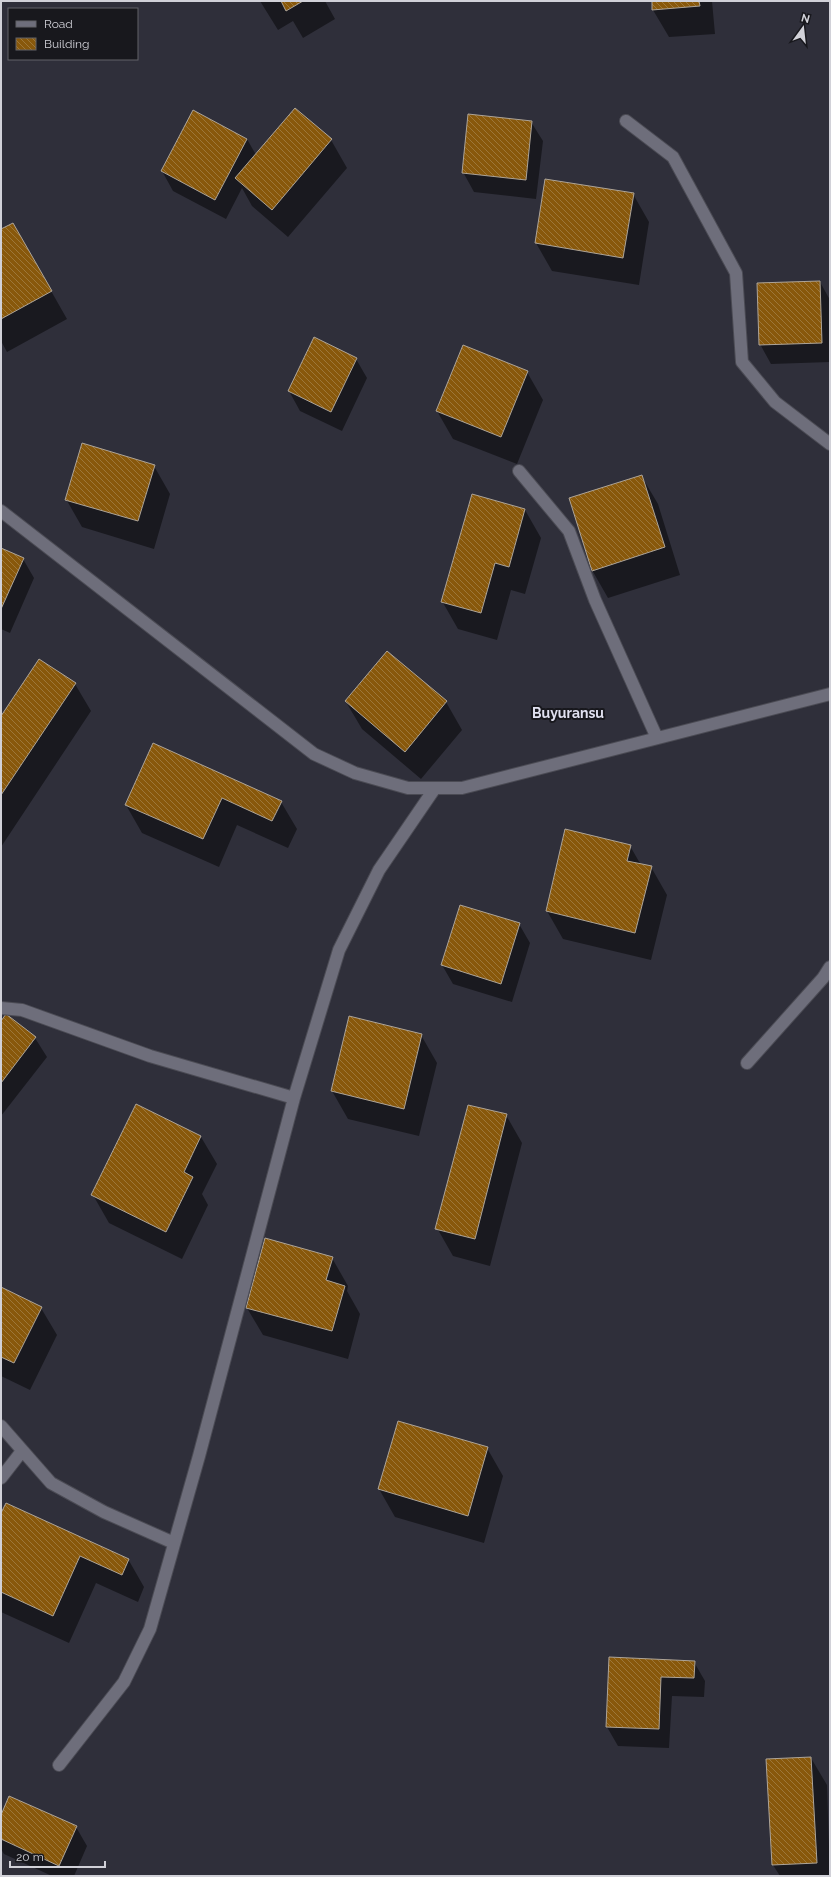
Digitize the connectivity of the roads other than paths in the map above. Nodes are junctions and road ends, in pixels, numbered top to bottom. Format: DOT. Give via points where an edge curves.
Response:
graph roads {
  1 [pos="626,121"];
  2 [pos="830,444"];
  3 [pos="519,471"];
  4 [pos="1,510"];
  5 [pos="830,694"];
  6 [pos="657,738"];
  7 [pos="435,788"];
  8 [pos="830,967"];
  9 [pos="1,1008"];
  10 [pos="747,1063"];
  11 [pos="294,1098"];
  12 [pos="1,1426"];
  13 [pos="22,1451"];
  14 [pos="1,1478"];
  15 [pos="174,1543"];
  16 [pos="59,1765"];
  1 -- 2 [label="street" via="673,157 736,273 742,362 775,402"];
  3 -- 6 [label="street" via="569,531 595,600"];
  4 -- 7 [label="street" via="314,754 355,773 408,788"];
  5 -- 6 [label="street"];
  6 -- 7 [label="street" via="462,788"];
  7 -- 11 [label="street" via="379,870 339,950"];
  8 -- 10 [label="street"];
  9 -- 11 [label="street" via="22,1010 150,1056"];
  11 -- 15 [label="street"];
  12 -- 13 [label="street"];
  13 -- 14 [label="street"];
  13 -- 15 [label="street" via="51,1484 104,1512"];
  15 -- 16 [label="street" via="150,1629 124,1682"];
}
